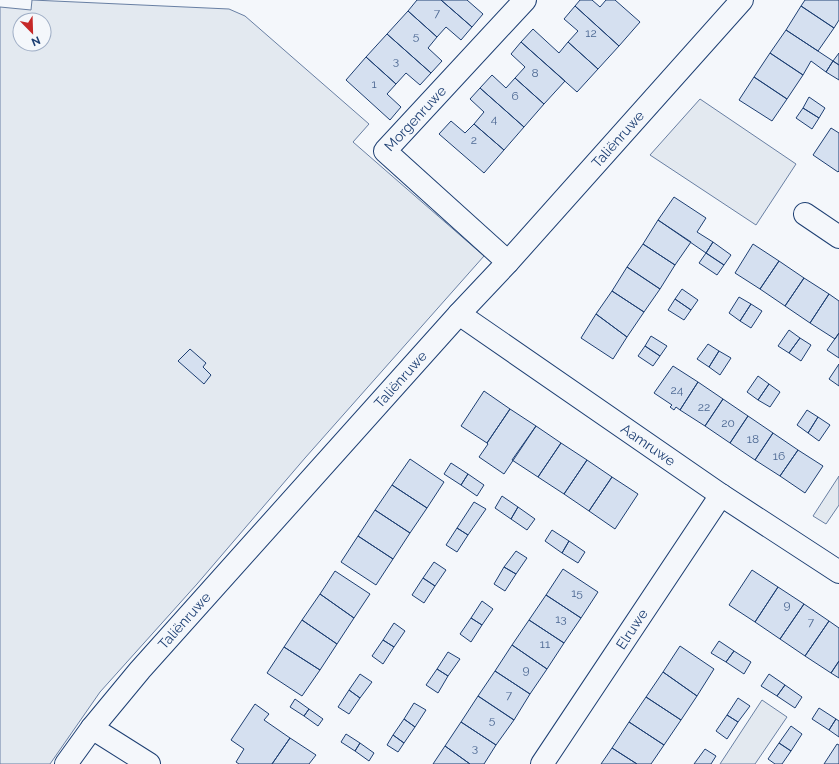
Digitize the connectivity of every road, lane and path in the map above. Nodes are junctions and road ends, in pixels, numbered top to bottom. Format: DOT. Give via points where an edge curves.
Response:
graph roads {
  1 [pos="525,0"];
  2 [pos="742,0"];
  3 [pos="805,214"];
  4 [pos="839,236"];
  5 [pos="508,262"];
  6 [pos="459,314"];
  7 [pos="721,495"];
  8 [pos="836,562"];
  9 [pos="92,728"];
  10 [pos="66,764"];
  11 [pos="149,764"];
  12 [pos="542,764"];
  1 -- 5 [label="street, Morgenruwe" via="385,151"];
  2 -- 5 [label="street, Taliënruwe"];
  3 -- 4 [label="street"];
  5 -- 6 [label="street, Taliënruwe"];
  6 -- 7 [label="street, Aamruwe"];
  6 -- 9 [label="street, Taliënruwe" via="140,670"];
  7 -- 8 [label="street, Aamruwe"];
  7 -- 12 [label="street, Elruwe"];
  9 -- 10 [label="street, Taliënruwe"];
  9 -- 11 [label="street"];
}
